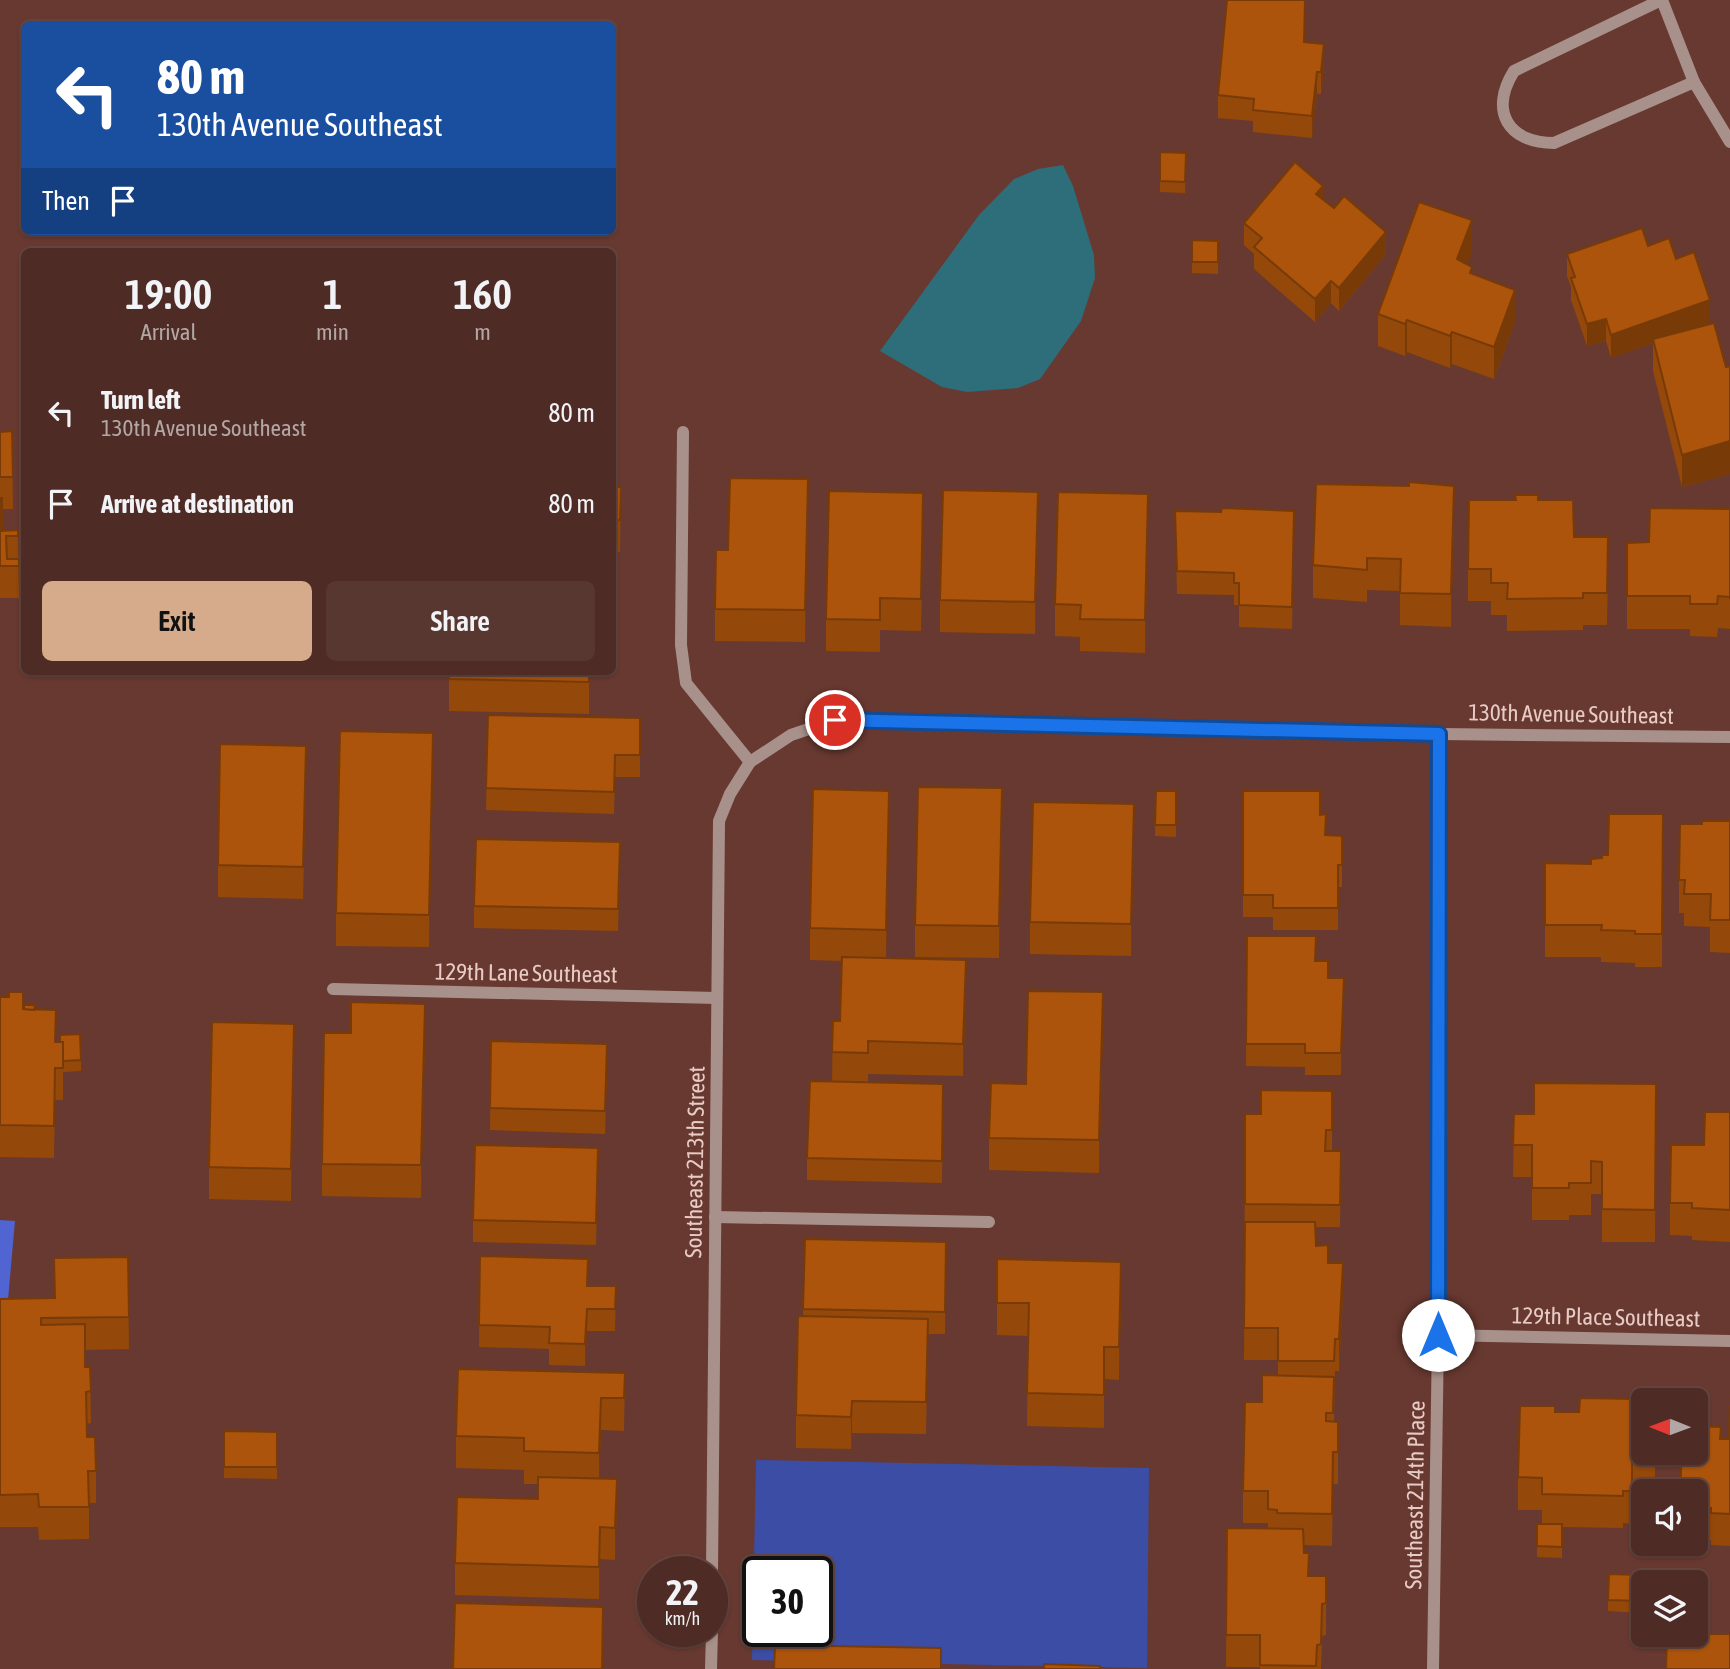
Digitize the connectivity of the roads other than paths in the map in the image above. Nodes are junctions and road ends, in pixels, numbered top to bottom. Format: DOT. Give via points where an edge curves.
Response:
graph roads {
  1 [pos="1662,0"];
  2 [pos="1693,82"];
  3 [pos="1730,142"];
  4 [pos="683,432"];
  5 [pos="1439,734"];
  6 [pos="1730,737"];
  7 [pos="750,762"];
  8 [pos="333,989"];
  9 [pos="717,998"];
  10 [pos="715,1217"];
  11 [pos="989,1222"];
  12 [pos="1438,1335"];
  13 [pos="1730,1341"];
  14 [pos="712,1556"];
  15 [pos="712,1647"];
  16 [pos="711,1669"];
  17 [pos="1433,1669"];
  1 -- 2 [label="street"];
  1 -- 2 [label="street" via="1514,71 1503,88 1502,110 1516,135 1554,144"];
  2 -- 3 [label="street"];
  4 -- 7 [label="street" via="681,645 686,683"];
  5 -- 6 [label="street, 130th Avenue Southeast"];
  5 -- 7 [label="street, 130th Avenue Southeast" via="835,720 791,735"];
  5 -- 12 [label="street, Southeast 214th Place"];
  7 -- 9 [label="street, Southeast 213th Street" via="719,821"];
  8 -- 9 [label="street, 129th Lane Southeast"];
  9 -- 10 [label="street, Southeast 213th Street"];
  10 -- 11 [label="street"];
  10 -- 14 [label="street, Southeast 213th Street"];
  12 -- 13 [label="street, 129th Place Southeast"];
  12 -- 17 [label="street, Southeast 214th Place"];
  15 -- 16 [label="street"];
}
